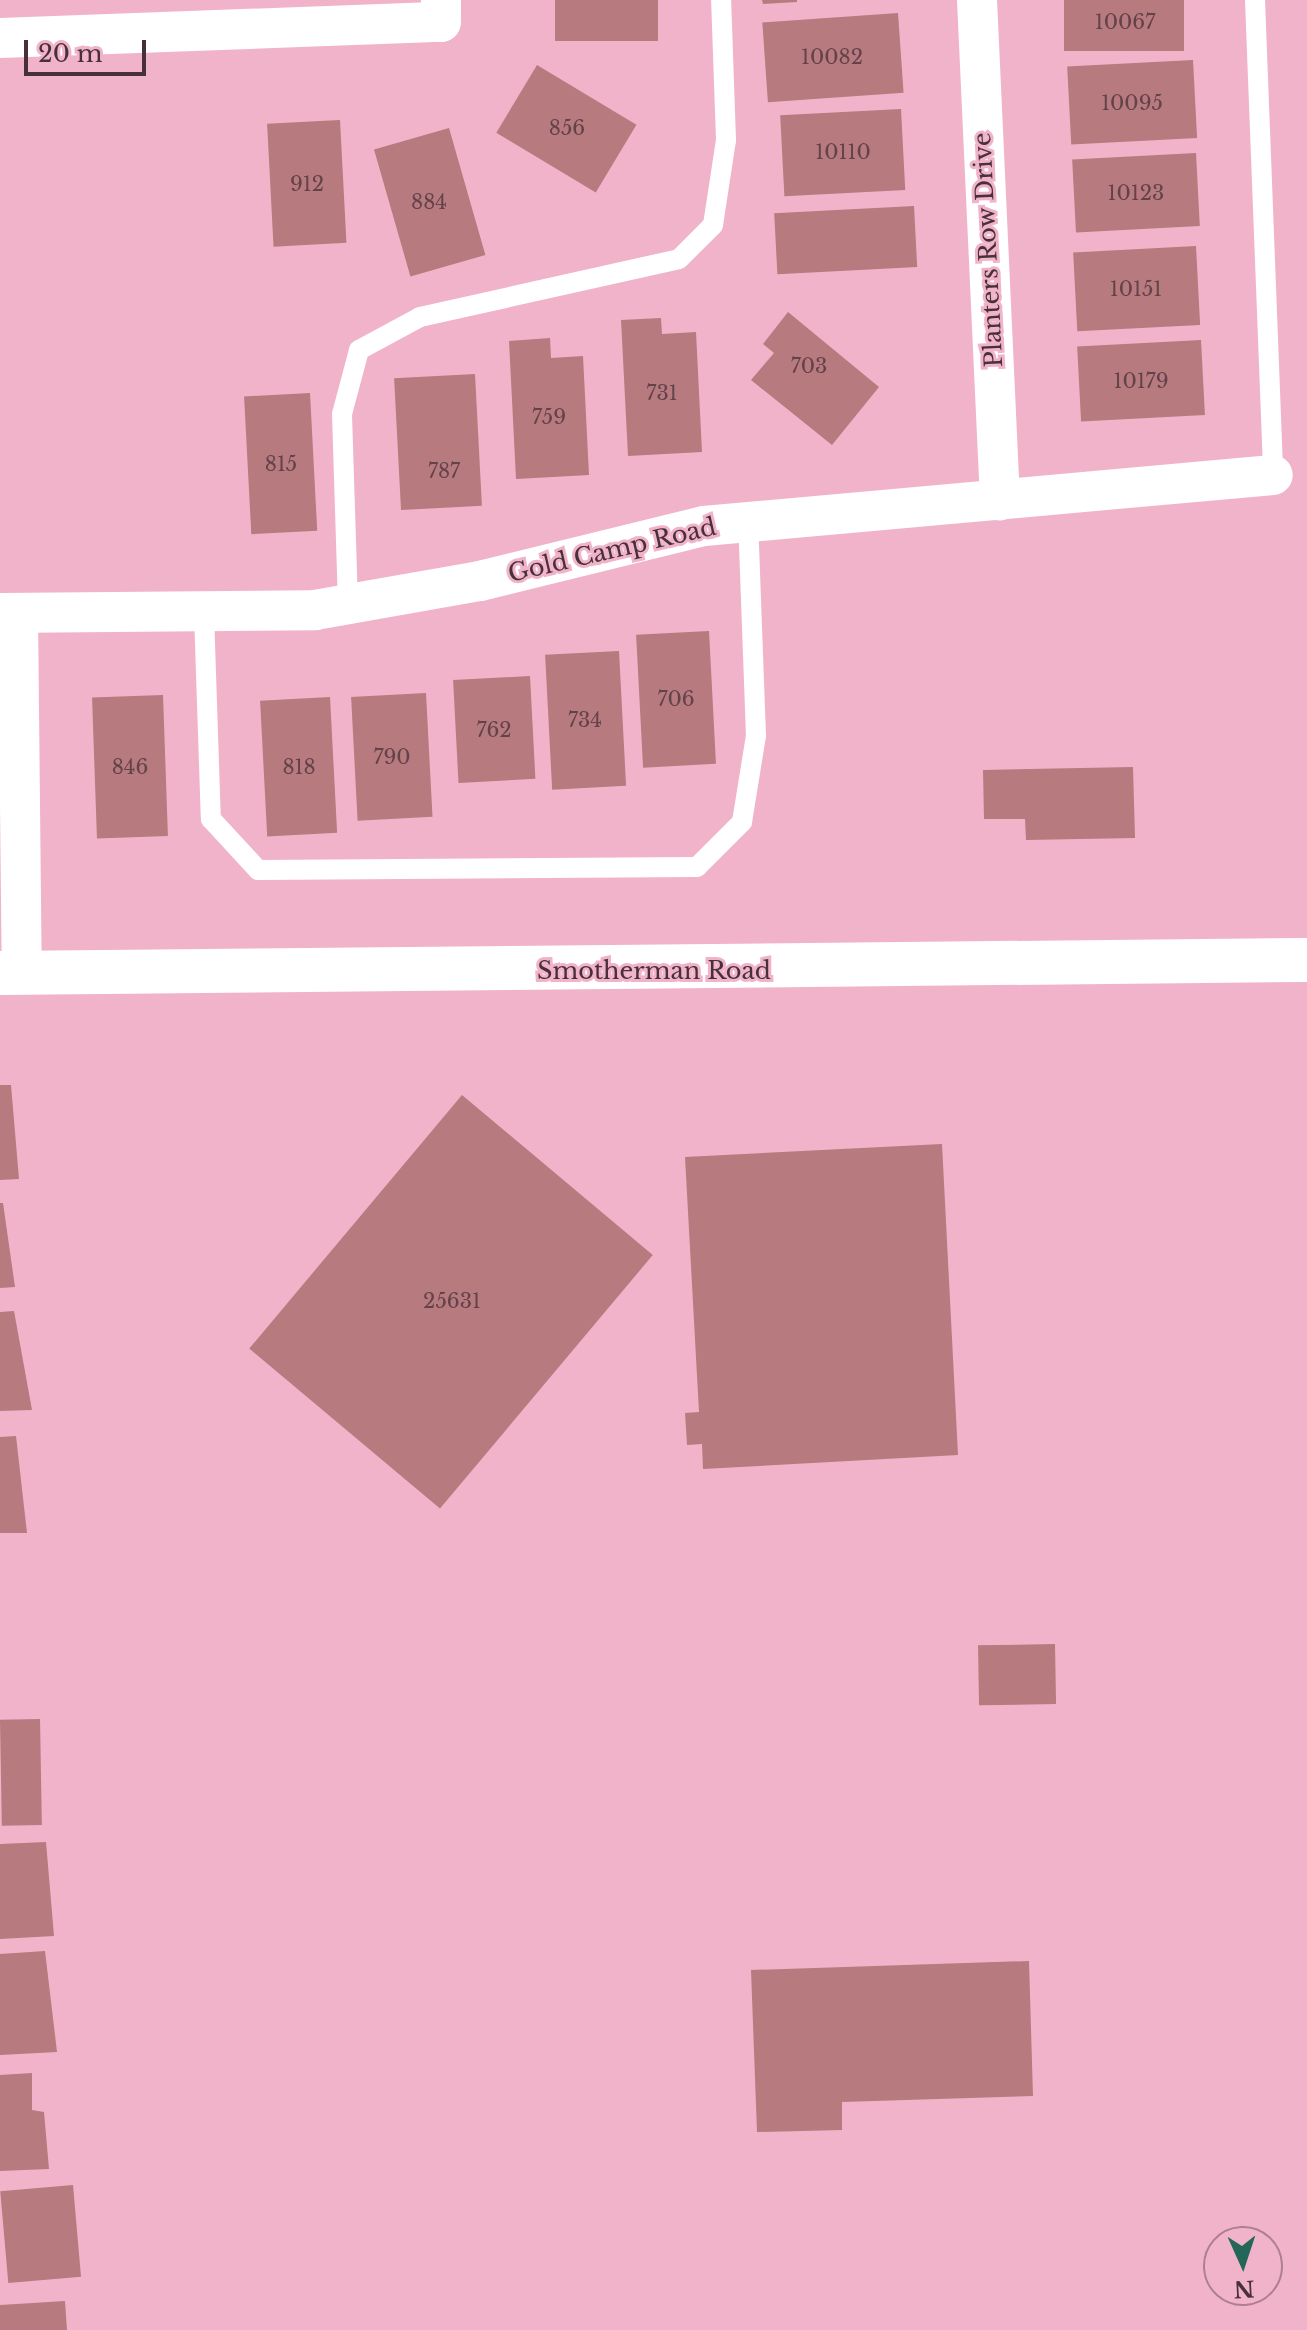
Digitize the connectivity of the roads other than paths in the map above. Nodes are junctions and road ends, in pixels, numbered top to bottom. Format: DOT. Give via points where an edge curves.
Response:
graph roads {
  1 [pos="721,0"];
  2 [pos="977,0"];
  3 [pos="1255,0"];
  4 [pos="441,11"];
  5 [pos="0,38"];
  6 [pos="1273,475"];
  7 [pos="1000,500"];
  8 [pos="748,522"];
  9 [pos="348,605"];
  10 [pos="9,613"];
  11 [pos="204,613"];
  12 [pos="1307,960"];
  13 [pos="11,973"];
  1 -- 9 [label="lane" via="726,140 713,225 679,259 420,317 359,350 342,414"];
  2 -- 7 [label="street, Planters Row Drive"];
  3 -- 6 [label="lane"];
  4 -- 5 [label="street"];
  6 -- 7 [label="street, Gold Camp Road"];
  7 -- 8 [label="street, Gold Camp Road"];
  8 -- 9 [label="street, Gold Camp Road"];
  8 -- 11 [label="lane" via="756,736 742,822 697,867 258,870 211,819"];
  9 -- 11 [label="street, Gold Camp Road"];
  10 -- 11 [label="street, Gold Camp Road"];
  10 -- 13 [label="street"];
  12 -- 13 [label="street, Smotherman Road"];
}
